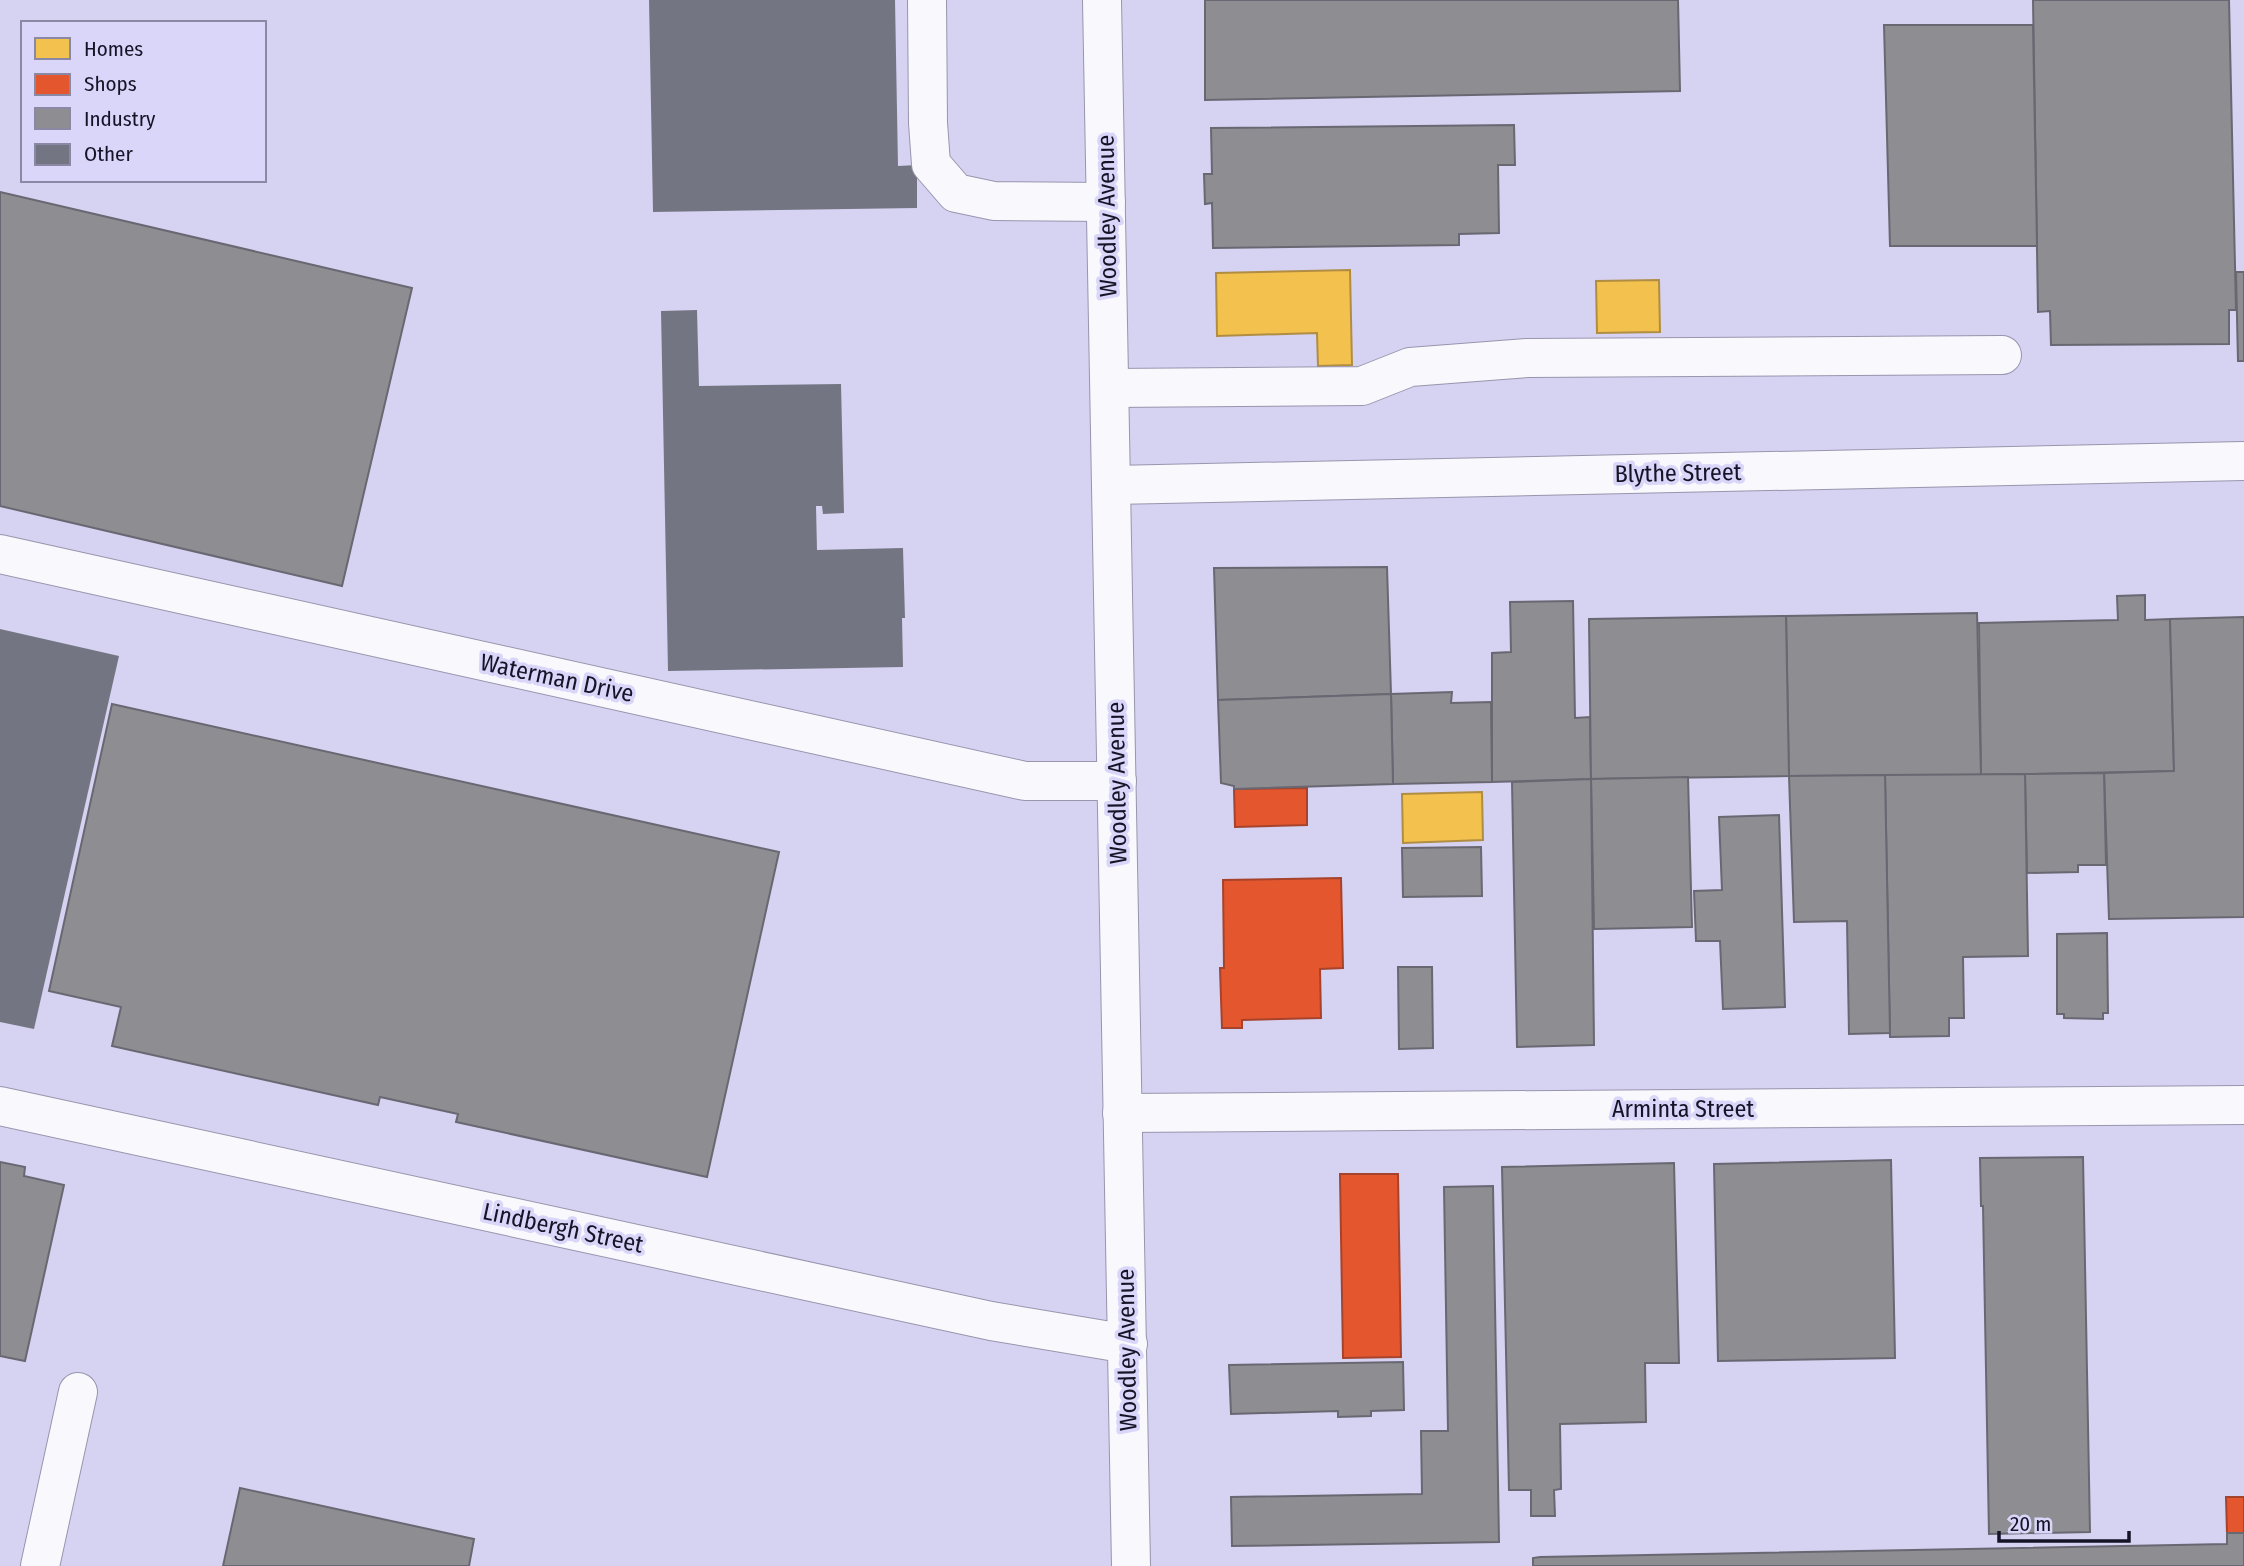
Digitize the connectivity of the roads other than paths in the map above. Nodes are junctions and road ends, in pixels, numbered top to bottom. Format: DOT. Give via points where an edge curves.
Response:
graph roads {
  1 [pos="927,0"];
  2 [pos="1102,0"];
  3 [pos="1107,202"];
  4 [pos="2002,355"];
  5 [pos="1111,388"];
  6 [pos="2244,461"];
  7 [pos="1113,485"];
  8 [pos="0,554"];
  9 [pos="1117,781"];
  10 [pos="2244,1105"];
  11 [pos="0,1106"];
  12 [pos="1122,1113"];
  13 [pos="1128,1344"];
  14 [pos="78,1392"];
  15 [pos="40,1566"];
  16 [pos="1131,1566"];
  1 -- 3 [label="street" via="931,164 956,194 994,201"];
  2 -- 3 [label="street, Woodley Avenue"];
  3 -- 5 [label="street, Woodley Avenue"];
  4 -- 5 [label="street" via="1527,358 1410,367 1362,386"];
  5 -- 7 [label="street, Woodley Avenue"];
  6 -- 7 [label="street, Blythe Street"];
  7 -- 9 [label="street, Woodley Avenue"];
  8 -- 9 [label="street, Waterman Drive" via="1025,781"];
  9 -- 12 [label="street, Woodley Avenue"];
  10 -- 12 [label="street, Arminta Street"];
  11 -- 13 [label="street, Lindbergh Street" via="991,1321"];
  12 -- 13 [label="street, Woodley Avenue"];
  13 -- 16 [label="street, Woodley Avenue"];
  14 -- 15 [label="street"];
}
